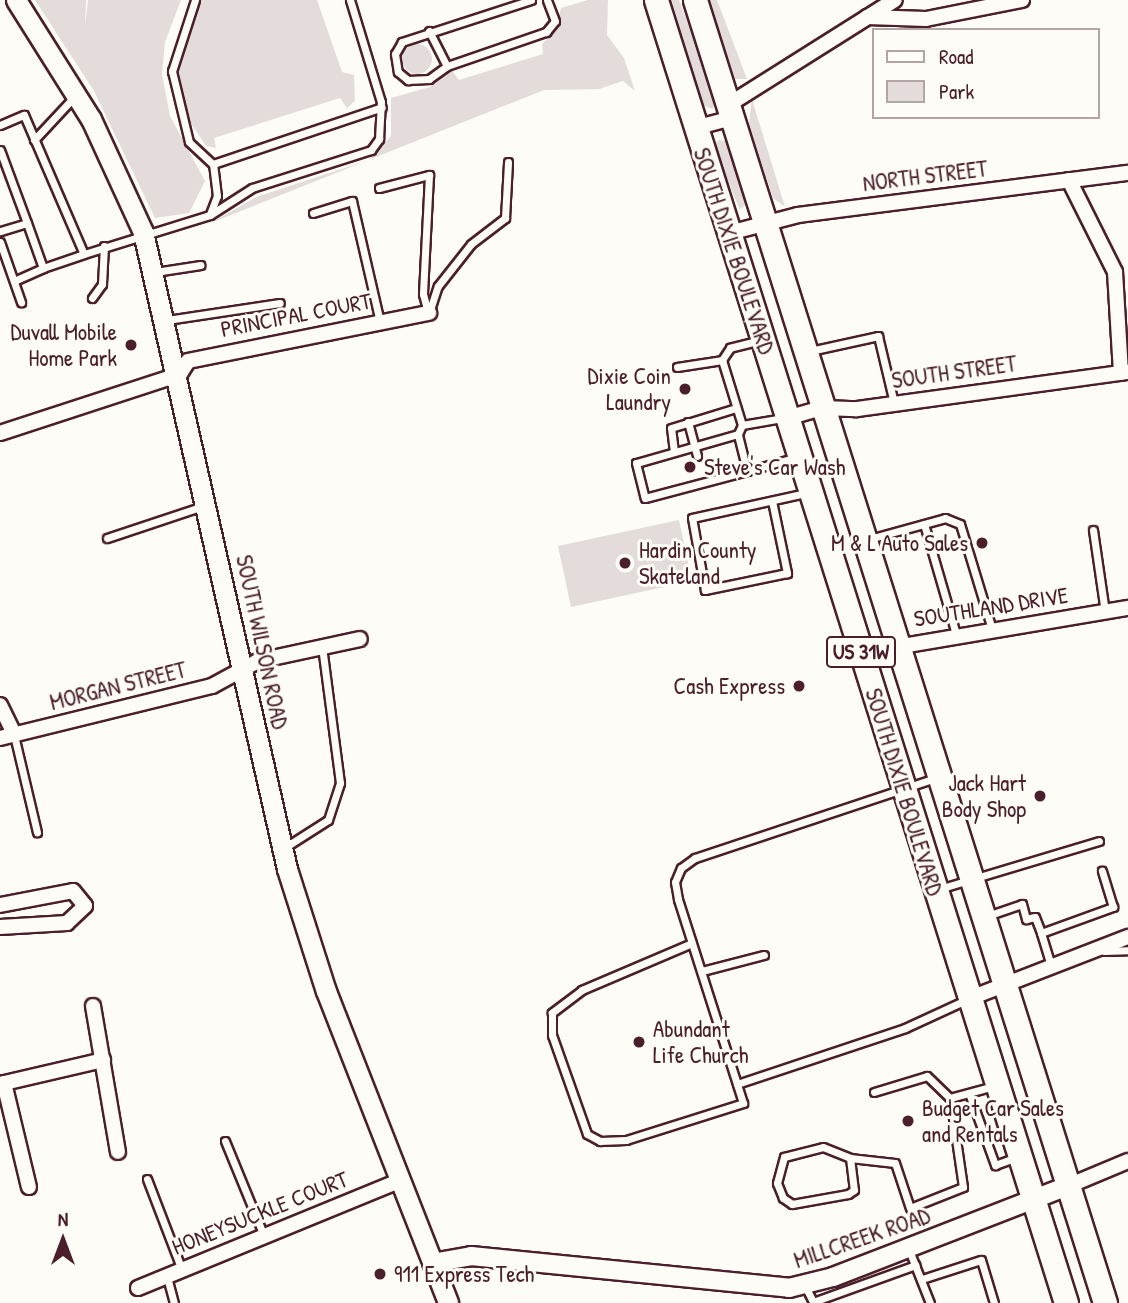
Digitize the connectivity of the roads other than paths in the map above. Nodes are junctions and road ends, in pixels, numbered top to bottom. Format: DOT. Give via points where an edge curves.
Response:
graph roads {
  1 [pos="16,0"];
  2 [pos="195,0"];
  3 [pos="350,0"];
  4 [pos="531,0"];
  5 [pos="547,0"];
  6 [pos="656,0"];
  7 [pos="695,0"];
  8 [pos="895,0"];
  9 [pos="1021,0"];
  10 [pos="866,17"];
  11 [pos="429,31"];
  12 [pos="447,66"];
  13 [pos="77,93"];
  14 [pos="382,107"];
  15 [pos="730,111"];
  16 [pos="0,125"];
  17 [pos="695,128"];
  18 [pos="34,140"];
  19 [pos="0,150"];
  20 [pos="508,162"];
  21 [pos="212,164"];
  22 [pos="1128,173"];
  23 [pos="1069,180"];
  24 [pos="379,188"];
  25 [pos="313,213"];
  26 [pos="210,215"];
  27 [pos="765,222"];
  28 [pos="26,223"];
  29 [pos="0,232"];
  30 [pos="143,232"];
  31 [pos="729,233"];
  32 [pos="0,242"];
  33 [pos="104,246"];
  34 [pos="84,254"];
  35 [pos="200,265"];
  36 [pos="43,268"];
  37 [pos="1121,271"];
  38 [pos="154,272"];
  39 [pos="14,281"];
  40 [pos="92,298"];
  41 [pos="21,302"];
  42 [pos="280,303"];
  43 [pos="429,313"];
  44 [pos="167,320"];
  45 [pos="380,322"];
  46 [pos="762,340"];
  47 [pos="806,352"];
  48 [pos="722,360"];
  49 [pos="677,367"];
  50 [pos="1125,372"];
  51 [pos="180,374"];
  52 [pos="894,403"];
  53 [pos="736,408"];
  54 [pos="823,408"];
  55 [pos="788,418"];
  56 [pos="688,422"];
  57 [pos="742,425"];
  58 [pos="0,433"];
  59 [pos="738,433"];
  60 [pos="695,446"];
  61 [pos="674,452"];
  62 [pos="698,456"];
  63 [pos="799,457"];
  64 [pos="747,471"];
  65 [pos="810,492"];
  66 [pos="772,501"];
  67 [pos="208,505"];
  68 [pos="925,524"];
  69 [pos="1093,530"];
  70 [pos="107,538"];
  71 [pos="865,540"];
  72 [pos="1128,608"];
  73 [pos="1105,612"];
  74 [pos="992,629"];
  75 [pos="956,634"];
  76 [pos="360,639"];
  77 [pos="322,646"];
  78 [pos="898,646"];
  79 [pos="861,653"];
  80 [pos="243,671"];
  81 [pos="0,705"];
  82 [pos="7,736"];
  83 [pos="939,777"];
  84 [pos="902,791"];
  85 [pos="37,832"];
  86 [pos="1099,841"];
  87 [pos="282,848"];
  88 [pos="1102,871"];
  89 [pos="971,879"];
  90 [pos="935,890"];
  91 [pos="0,905"];
  92 [pos="983,918"];
  93 [pos="0,928"];
  94 [pos="1041,933"];
  95 [pos="1128,937"];
  96 [pos="692,943"];
  97 [pos="1128,950"];
  98 [pos="1096,951"];
  99 [pos="764,955"];
  100 [pos="1052,969"];
  101 [pos="702,971"];
  102 [pos="1007,988"];
  103 [pos="968,999"];
  104 [pos="93,1006"];
  105 [pos="103,1060"];
  106 [pos="2,1083"];
  107 [pos="737,1084"];
  108 [pos="998,1084"];
  109 [pos="874,1092"];
  110 [pos="969,1093"];
  111 [pos="950,1098"];
  112 [pos="225,1141"];
  113 [pos="118,1152"];
  114 [pos="1020,1156"];
  115 [pos="850,1158"];
  116 [pos="1128,1161"];
  117 [pos="147,1179"];
  118 [pos="399,1181"];
  119 [pos="1068,1186"];
  120 [pos="29,1187"];
  121 [pos="1033,1198"];
  122 [pos="264,1236"];
  123 [pos="913,1257"];
  124 [pos="432,1263"];
  125 [pos="181,1270"];
  126 [pos="167,1276"];
  127 [pos="922,1279"];
  128 [pos="138,1288"];
  129 [pos="174,1303"];
  130 [pos="448,1303"];
  131 [pos="930,1303"];
  132 [pos="994,1303"];
  133 [pos="1066,1303"];
  134 [pos="1105,1303"];
  1 -- 13 [label="main road, SOUTH WILSON ROAD"];
  2 -- 21 [label="lane" via="172,71 189,142"];
  3 -- 14 [label="lane"];
  4 -- 11 [label="lane"];
  5 -- 12 [label="lane" via="555,21 546,32"];
  6 -- 17 [label="highway, SOUTH DIXIE BOULEVARD / US 31W"];
  7 -- 15 [label="highway, SOUTH DIXIE BOULEVARD / US 31W"];
  8 -- 10 [label="street"];
  9 -- 10 [label="street" via="926,19"];
  10 -- 15 [label="street"];
  11 -- 12 [label="lane"];
  11 -- 12 [label="lane" via="402,42 395,54 398,72 423,81"];
  13 -- 18 [label="lane"];
  13 -- 30 [label="main road, SOUTH WILSON ROAD"];
  14 -- 21 [label="lane"];
  14 -- 26 [label="lane" via="383,128 371,150 252,188"];
  15 -- 17 [label="street"];
  15 -- 27 [label="highway, SOUTH DIXIE BOULEVARD / US 31W"];
  16 -- 18 [label="lane" via="24,115"];
  17 -- 31 [label="highway, SOUTH DIXIE BOULEVARD / US 31W"];
  18 -- 34 [label="lane"];
  19 -- 28 [label="lane"];
  20 -- 43 [label="lane" via="505,218 463,254 438,286"];
  21 -- 26 [label="lane" via="217,196"];
  22 -- 23 [label="street, NORTH STREET"];
  23 -- 27 [label="street, NORTH STREET"];
  23 -- 37 [label="street"];
  24 -- 43 [label="lane" via="429,174 423,294"];
  25 -- 45 [label="lane" via="352,201"];
  26 -- 30 [label="lane"];
  27 -- 31 [label="street, NORTH STREET"];
  27 -- 47 [label="highway, SOUTH DIXIE BOULEVARD / US 31W"];
  28 -- 29 [label="lane"];
  28 -- 36 [label="lane"];
  30 -- 33 [label="lane"];
  30 -- 38 [label="main road, SOUTH WILSON ROAD"];
  31 -- 46 [label="highway, SOUTH DIXIE BOULEVARD / US 31W"];
  32 -- 39 [label="lane"];
  33 -- 34 [label="lane"];
  33 -- 40 [label="lane" via="102,284"];
  34 -- 36 [label="lane"];
  35 -- 38 [label="lane"];
  36 -- 39 [label="lane"];
  37 -- 50 [label="street"];
  38 -- 44 [label="main road, SOUTH WILSON ROAD"];
  39 -- 41 [label="lane"];
  42 -- 44 [label="lane"];
  43 -- 45 [label="street, PRINCIPAL COURT"];
  44 -- 51 [label="main road, SOUTH WILSON ROAD"];
  45 -- 51 [label="street, PRINCIPAL COURT" via="188,361"];
  46 -- 48 [label="lane" via="730,348"];
  46 -- 55 [label="highway, SOUTH DIXIE BOULEVARD / US 31W"];
  47 -- 52 [label="lane" via="878,336"];
  47 -- 54 [label="highway, SOUTH DIXIE BOULEVARD / US 31W"];
  48 -- 49 [label="lane"];
  48 -- 53 [label="lane"];
  50 -- 52 [label="street, SOUTH STREET"];
  51 -- 58 [label="street, PRINCIPAL COURT"];
  51 -- 67 [label="main road, SOUTH WILSON ROAD"];
  52 -- 54 [label="street, SOUTH STREET"];
  53 -- 56 [label="lane"];
  53 -- 57 [label="lane"];
  54 -- 55 [label="street, SOUTH STREET"];
  54 -- 71 [label="highway, SOUTH DIXIE BOULEVARD / US 31W"];
  55 -- 57 [label="lane"];
  55 -- 63 [label="highway, SOUTH DIXIE BOULEVARD / US 31W"];
  56 -- 60 [label="lane"];
  56 -- 61 [label="lane" via="671,428"];
  57 -- 59 [label="lane"];
  59 -- 60 [label="lane"];
  59 -- 64 [label="lane"];
  60 -- 61 [label="lane"];
  60 -- 62 [label="lane"];
  61 -- 64 [label="lane" via="636,463 645,498 703,478"];
  63 -- 64 [label="lane"];
  63 -- 65 [label="highway, SOUTH DIXIE BOULEVARD / US 31W"];
  65 -- 66 [label="lane"];
  65 -- 79 [label="highway, SOUTH DIXIE BOULEVARD / US 31W"];
  66 -- 66 [label="lane" via="692,518 705,590 787,573"];
  67 -- 70 [label="lane"];
  67 -- 80 [label="main road, SOUTH WILSON ROAD"];
  68 -- 71 [label="lane"];
  68 -- 74 [label="lane" via="945,518 960,524"];
  68 -- 75 [label="lane"];
  69 -- 73 [label="lane"];
  71 -- 78 [label="highway, SOUTH DIXIE BOULEVARD / US 31W"];
  72 -- 73 [label="street, SOUTHLAND DRIVE"];
  73 -- 74 [label="street, SOUTHLAND DRIVE"];
  74 -- 75 [label="street, SOUTHLAND DRIVE"];
  75 -- 78 [label="street, SOUTHLAND DRIVE"];
  76 -- 77 [label="street, MORGAN STREET"];
  77 -- 80 [label="street, MORGAN STREET" via="258,661"];
  77 -- 87 [label="lane" via="340,783 328,820"];
  78 -- 79 [label="street, SOUTHLAND DRIVE"];
  78 -- 83 [label="highway, SOUTH DIXIE BOULEVARD / US 31W"];
  79 -- 84 [label="highway, SOUTH DIXIE BOULEVARD / US 31W"];
  80 -- 82 [label="street, MORGAN STREET" via="212,686"];
  80 -- 87 [label="main road, SOUTH WILSON ROAD"];
  81 -- 82 [label="street"];
  82 -- 85 [label="lane"];
  83 -- 84 [label="lane"];
  83 -- 89 [label="highway, SOUTH DIXIE BOULEVARD / US 31W"];
  84 -- 90 [label="highway, SOUTH DIXIE BOULEVARD / US 31W"];
  84 -- 96 [label="lane" via="695,858 675,882"];
  86 -- 89 [label="lane"];
  87 -- 118 [label="main road, SOUTH WILSON ROAD" via="322,979"];
  88 -- 94 [label="lane" via="1113,907"];
  89 -- 90 [label="lane"];
  89 -- 92 [label="highway, SOUTH DIXIE BOULEVARD / US 31W"];
  90 -- 103 [label="highway, SOUTH DIXIE BOULEVARD / US 31W"];
  91 -- 93 [label="street" via="73,891 85,906 67,923"];
  92 -- 94 [label="lane" via="1022,904"];
  92 -- 102 [label="highway, SOUTH DIXIE BOULEVARD / US 31W"];
  94 -- 100 [label="lane"];
  95 -- 98 [label="street"];
  96 -- 101 [label="lane"];
  96 -- 107 [label="lane" via="558,1003 552,1035 587,1134 600,1142 626,1140 743,1103"];
  97 -- 98 [label="lane"];
  98 -- 100 [label="street"];
  99 -- 101 [label="lane"];
  100 -- 102 [label="street"];
  101 -- 107 [label="lane"];
  102 -- 103 [label="street"];
  102 -- 119 [label="highway, SOUTH DIXIE BOULEVARD / US 31W"];
  103 -- 107 [label="lane" via="905,1028"];
  103 -- 108 [label="highway, SOUTH DIXIE BOULEVARD / US 31W"];
  104 -- 105 [label="street"];
  105 -- 106 [label="street"];
  105 -- 113 [label="street"];
  106 -- 120 [label="street"];
  108 -- 110 [label="lane"];
  108 -- 114 [label="highway, SOUTH DIXIE BOULEVARD / US 31W"];
  109 -- 111 [label="lane" via="927,1076"];
  110 -- 111 [label="lane"];
  110 -- 114 [label="lane" via="995,1165"];
  111 -- 115 [label="lane" via="964,1187 910,1208 895,1163"];
  112 -- 122 [label="lane"];
  114 -- 121 [label="highway, SOUTH DIXIE BOULEVARD / US 31W"];
  115 -- 115 [label="lane" via="823,1147 784,1157 777,1183 783,1198 792,1204 848,1194 853,1190"];
  116 -- 119 [label="street, MILLCREEK ROAD"];
  117 -- 125 [label="lane"];
  118 -- 122 [label="street, HONEYSUCKLE COURT"];
  118 -- 124 [label="main road, SOUTH WILSON ROAD"];
  119 -- 121 [label="street, MILLCREEK ROAD"];
  119 -- 134 [label="highway, SOUTH DIXIE BOULEVARD / US 31W"];
  121 -- 123 [label="street, MILLCREEK ROAD"];
  121 -- 133 [label="highway, SOUTH DIXIE BOULEVARD / US 31W"];
  122 -- 125 [label="street, HONEYSUCKLE COURT"];
  123 -- 124 [label="street, MILLCREEK ROAD" via="805,1285 741,1288 471,1256"];
  123 -- 127 [label="lane"];
  124 -- 130 [label="main road, SOUTH WILSON ROAD"];
  125 -- 126 [label="street, HONEYSUCKLE COURT"];
  126 -- 128 [label="street, HONEYSUCKLE COURT"];
  126 -- 129 [label="lane"];
  127 -- 131 [label="lane"];
  127 -- 132 [label="lane" via="981,1260"];
}
